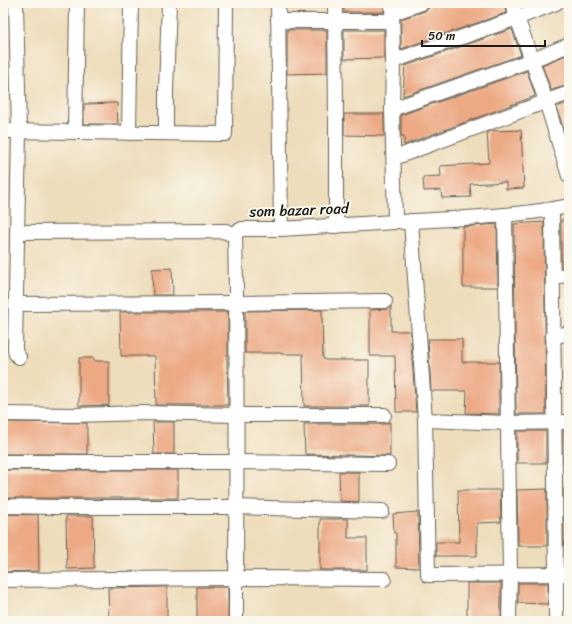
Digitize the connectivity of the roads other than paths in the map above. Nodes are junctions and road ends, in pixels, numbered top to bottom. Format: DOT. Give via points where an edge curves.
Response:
graph roads {
  1 [pos="16,3"];
  2 [pos="78,3"];
  3 [pos="131,3"];
  4 [pos="169,3"];
  5 [pos="226,3"];
  6 [pos="278,3"];
  7 [pos="335,3"];
  8 [pos="422,3"];
  9 [pos="512,3"];
  10 [pos="556,3"];
  11 [pos="392,12"];
  12 [pos="517,18"];
  13 [pos="278,21"];
  14 [pos="335,21"];
  15 [pos="569,45"];
  16 [pos="532,60"];
  17 [pos="393,62"];
  18 [pos="569,93"];
  19 [pos="546,101"];
  20 [pos="392,109"];
  21 [pos="3,131"];
  22 [pos="19,131"];
  23 [pos="75,132"];
  24 [pos="129,132"];
  25 [pos="166,133"];
  26 [pos="394,158"];
  27 [pos="569,176"];
  28 [pos="569,206"];
  29 [pos="552,210"];
  30 [pos="505,215"];
  31 [pos="411,221"];
  32 [pos="394,222"];
  33 [pos="336,226"];
  34 [pos="281,229"];
  35 [pos="17,232"];
  36 [pos="235,234"];
  37 [pos="569,274"];
  38 [pos="553,278"];
  39 [pos="385,301"];
  40 [pos="236,303"];
  41 [pos="16,304"];
  42 [pos="569,333"];
  43 [pos="553,337"];
  44 [pos="19,357"];
  45 [pos="3,414"];
  46 [pos="384,415"];
  47 [pos="237,416"];
  48 [pos="425,420"];
  49 [pos="554,422"];
  50 [pos="569,422"];
  51 [pos="508,423"];
  52 [pos="3,462"];
  53 [pos="236,462"];
  54 [pos="388,464"];
  55 [pos="3,506"];
  56 [pos="236,506"];
  57 [pos="382,511"];
  58 [pos="510,574"];
  59 [pos="563,574"];
  60 [pos="236,578"];
  61 [pos="384,579"];
  62 [pos="3,580"];
  63 [pos="236,621"];
  64 [pos="509,621"];
  65 [pos="556,621"];
  1 -- 22 [label="street"];
  2 -- 23 [label="street"];
  3 -- 24 [label="street"];
  4 -- 25 [label="street"];
  5 -- 25 [label="street" via="225,134"];
  6 -- 13 [label="street"];
  7 -- 14 [label="street"];
  8 -- 11 [label="street"];
  9 -- 12 [label="street"];
  10 -- 12 [label="street"];
  11 -- 14 [label="street"];
  11 -- 17 [label="street"];
  12 -- 16 [label="street"];
  12 -- 17 [label="street"];
  13 -- 14 [label="street"];
  13 -- 34 [label="street"];
  14 -- 33 [label="street"];
  15 -- 16 [label="street"];
  16 -- 19 [label="street"];
  16 -- 20 [label="street"];
  17 -- 20 [label="street"];
  18 -- 19 [label="street"];
  19 -- 26 [label="street"];
  19 -- 27 [label="street"];
  20 -- 26 [label="street"];
  21 -- 22 [label="street"];
  22 -- 23 [label="street"];
  22 -- 35 [label="street"];
  23 -- 24 [label="street"];
  24 -- 25 [label="street"];
  26 -- 32 [label="street"];
  28 -- 29 [label="street, som bazar road"];
  29 -- 30 [label="street, som bazar road"];
  29 -- 38 [label="street"];
  30 -- 31 [label="street, som bazar road"];
  30 -- 51 [label="street"];
  31 -- 32 [label="street, som bazar road"];
  31 -- 48 [label="street"];
  32 -- 33 [label="street, som bazar road"];
  33 -- 34 [label="street, som bazar road"];
  34 -- 36 [label="street, som bazar road" via="242,229"];
  35 -- 36 [label="street" via="226,231"];
  35 -- 41 [label="street"];
  36 -- 40 [label="street, som bazar road"];
  37 -- 38 [label="street"];
  38 -- 43 [label="street"];
  39 -- 40 [label="street"];
  40 -- 41 [label="street"];
  40 -- 47 [label="street, som bazar road"];
  41 -- 44 [label="street" via="15,349"];
  42 -- 43 [label="street"];
  43 -- 49 [label="street"];
  45 -- 47 [label="street" via="143,413"];
  46 -- 47 [label="street"];
  47 -- 53 [label="street, som bazar road"];
  48 -- 51 [label="street"];
  48 -- 58 [label="street" via="428,574"];
  49 -- 50 [label="street"];
  49 -- 51 [label="street"];
  49 -- 59 [label="street"];
  51 -- 58 [label="street"];
  52 -- 53 [label="street"];
  53 -- 54 [label="street"];
  53 -- 56 [label="street, som bazar road"];
  55 -- 56 [label="street"];
  56 -- 57 [label="street"];
  56 -- 60 [label="street, som bazar road"];
  58 -- 59 [label="street"];
  58 -- 64 [label="street"];
  59 -- 65 [label="street"];
  60 -- 61 [label="street"];
  60 -- 62 [label="street"];
  60 -- 63 [label="street, som bazar road"];
}
